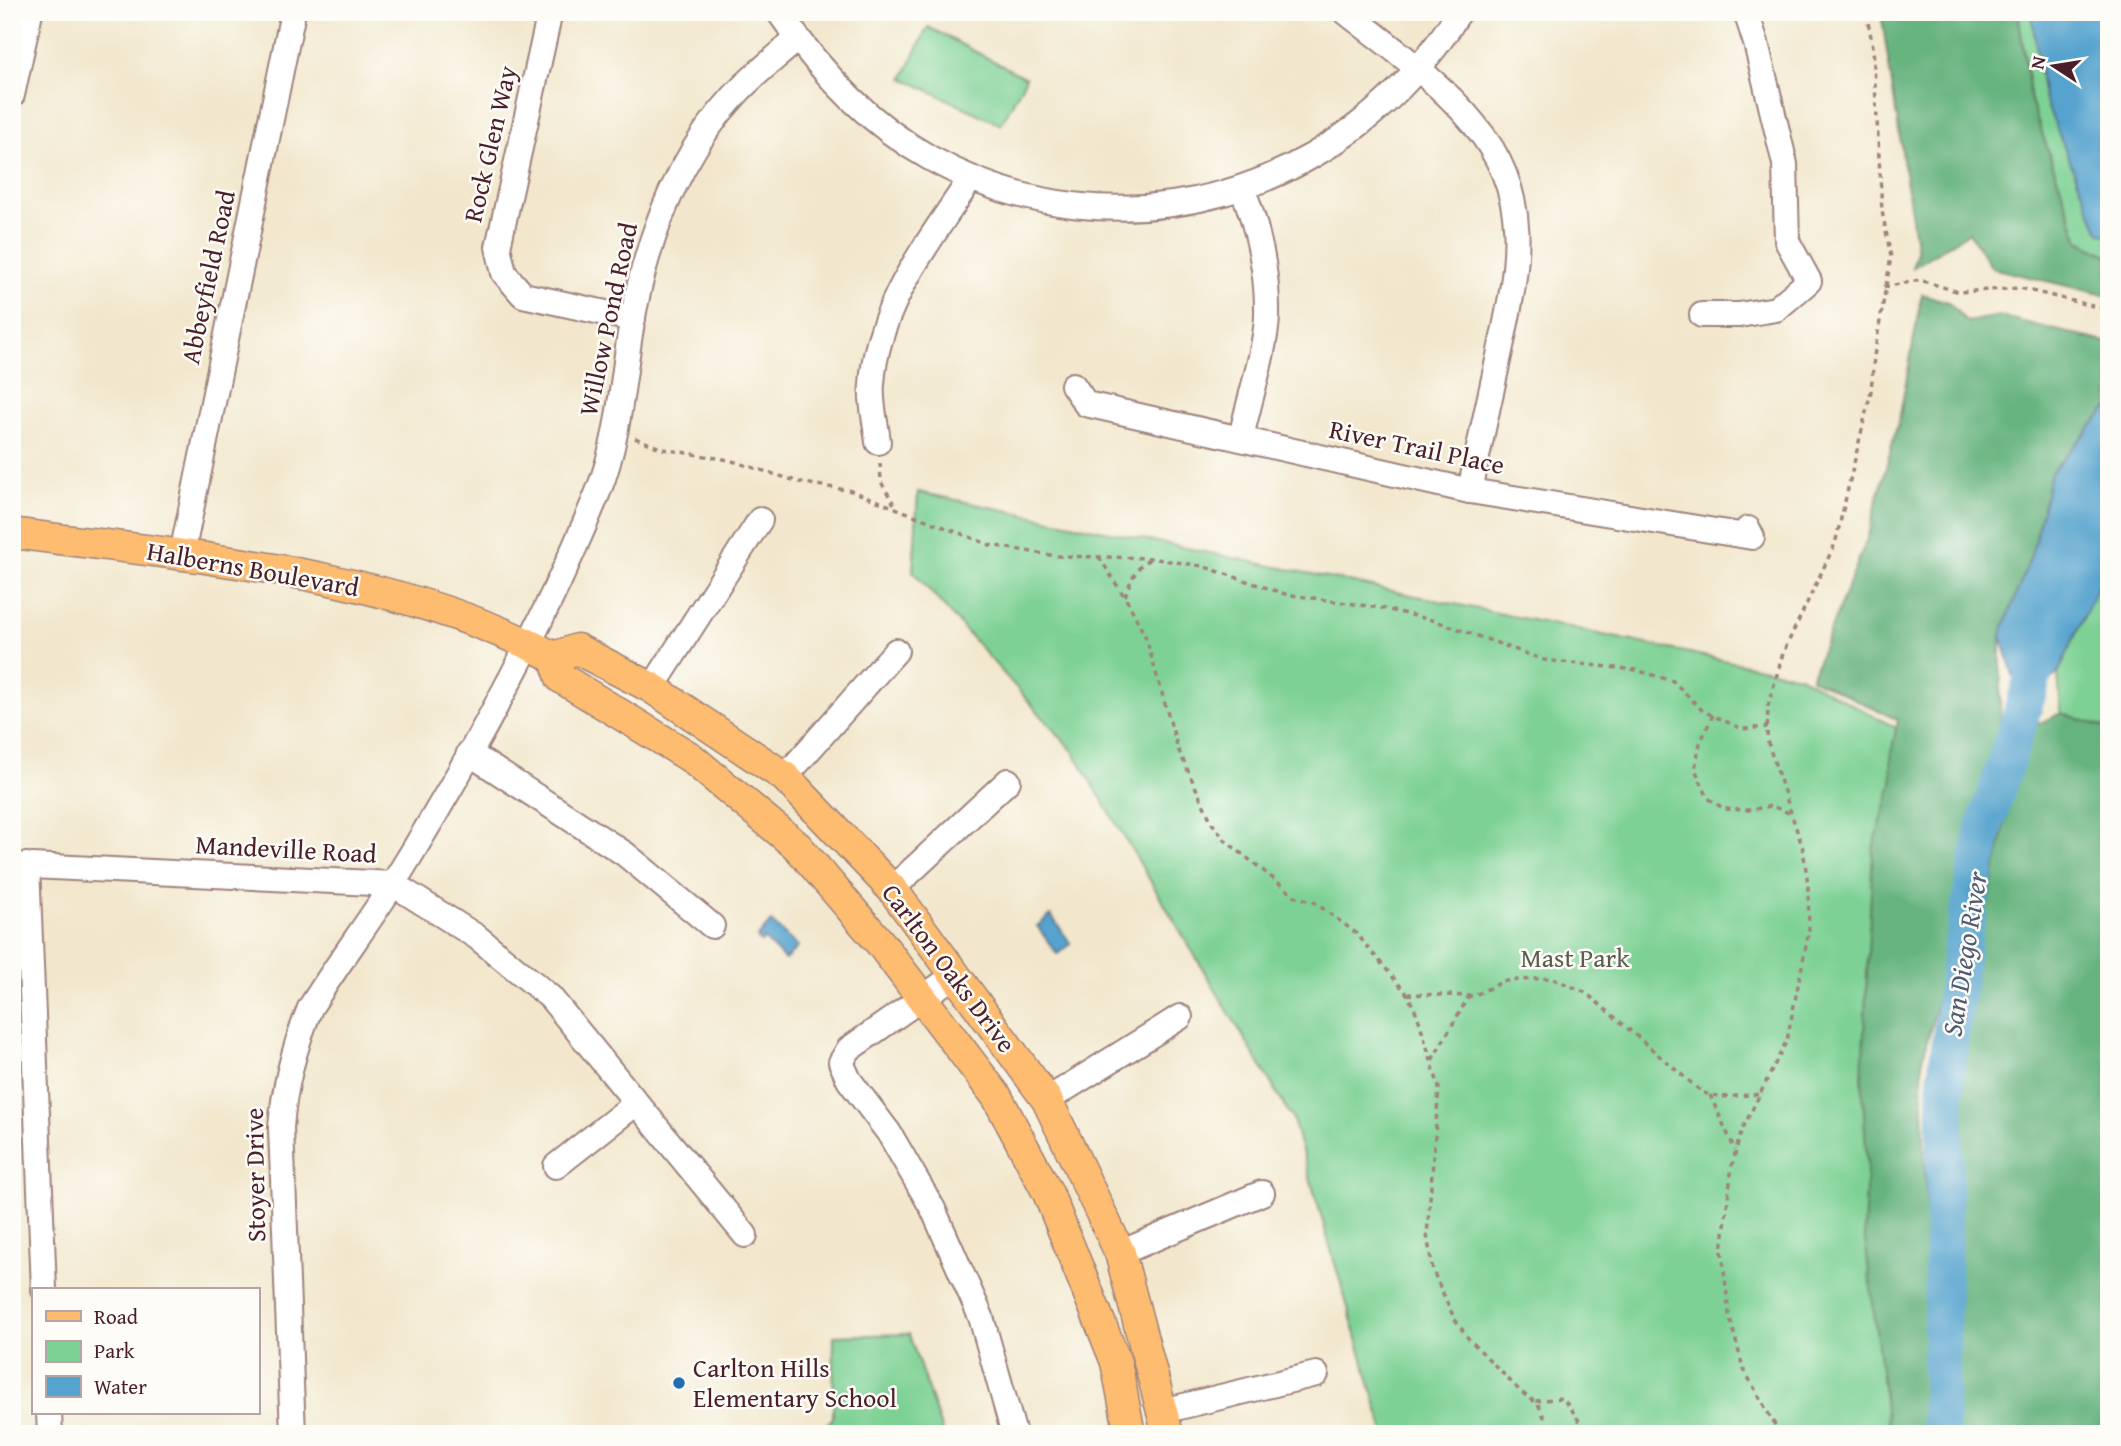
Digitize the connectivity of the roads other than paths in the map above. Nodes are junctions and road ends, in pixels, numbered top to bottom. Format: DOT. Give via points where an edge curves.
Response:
graph roads {
  1 [pos="30,12"];
  2 [pos="292,12"];
  3 [pos="550,12"];
  4 [pos="779,12"];
  5 [pos="1346,12"];
  6 [pos="1458,12"];
  7 [pos="1746,12"];
  8 [pos="797,39"];
  9 [pos="1419,70"];
  10 [pos="12,96"];
  11 [pos="971,178"];
  12 [pos="1242,188"];
  13 [pos="1702,315"];
  14 [pos="633,319"];
  15 [pos="1073,385"];
  16 [pos="1241,438"];
  17 [pos="878,442"];
  18 [pos="1470,491"];
  19 [pos="760,520"];
  20 [pos="1748,528"];
  21 [pos="12,533"];
  22 [pos="181,554"];
  23 [pos="541,651"];
  24 [pos="896,651"];
  25 [pos="652,688"];
  26 [pos="469,753"];
  27 [pos="785,777"];
  28 [pos="1008,782"];
  29 [pos="20,865"];
  30 [pos="393,884"];
  31 [pos="892,889"];
  32 [pos="712,926"];
  33 [pos="955,975"];
  34 [pos="922,998"];
  35 [pos="1180,1017"];
  36 [pos="1047,1100"];
  37 [pos="635,1104"];
  38 [pos="556,1166"];
  39 [pos="1262,1193"];
  40 [pos="744,1234"];
  41 [pos="1120,1253"];
  42 [pos="44,1288"];
  43 [pos="1316,1374"];
  44 [pos="49,1414"];
  45 [pos="1166,1423"];
  46 [pos="1123,1433"];
  47 [pos="50,1434"];
  48 [pos="293,1434"];
  49 [pos="1014,1434"];
  1 -- 10 [label="street"];
  2 -- 22 [label="street, Abbeyfield Road"];
  3 -- 14 [label="street, Rock Glen Way" via="498,247 504,273 523,295"];
  4 -- 8 [label="street"];
  5 -- 9 [label="street"];
  6 -- 9 [label="street"];
  7 -- 13 [label="street" via="1785,164 1787,241 1809,281 1776,309"];
  8 -- 11 [label="street" via="845,93 898,136"];
  8 -- 14 [label="street, Willow Pond Road" via="738,92 688,159 654,233"];
  9 -- 12 [label="street" via="1375,113 1326,150"];
  9 -- 18 [label="street" via="1486,139 1511,191 1518,232 1517,272"];
  11 -- 12 [label="street" via="1052,201 1114,206 1179,202"];
  11 -- 17 [label="street" via="888,314 872,386"];
  12 -- 16 [label="street" via="1256,233 1267,318"];
  14 -- 23 [label="street, Willow Pond Road" via="600,489"];
  15 -- 16 [label="street, River Trail Place" via="1086,404"];
  16 -- 18 [label="street, River Trail Place"];
  18 -- 20 [label="street, River Trail Place" via="1752,537"];
  19 -- 25 [label="street"];
  21 -- 22 [label="main road, Halberns Boulevard"];
  22 -- 23 [label="main road, Halberns Boulevard" via="347,582 449,613"];
  23 -- 25 [label="main road, Carlton Oaks Drive" via="576,649"];
  23 -- 26 [label="street, Stoyer Drive"];
  23 -- 34 [label="main road, Carlton Oaks Drive" via="561,678 690,757 798,848"];
  24 -- 27 [label="street"];
  25 -- 27 [label="main road, Carlton Oaks Drive"];
  26 -- 30 [label="street, Stoyer Drive"];
  26 -- 32 [label="street" via="625,854"];
  27 -- 31 [label="main road, Carlton Oaks Drive"];
  28 -- 31 [label="street"];
  29 -- 30 [label="street, Mandeville Road"];
  29 -- 42 [label="street"];
  30 -- 37 [label="street, Mandeville Road" via="477,937 550,997"];
  30 -- 48 [label="street, Stoyer Drive" via="310,1009 285,1088 281,1128"];
  31 -- 33 [label="main road, Carlton Oaks Drive"];
  33 -- 34 [label="street"];
  33 -- 36 [label="main road, Carlton Oaks Drive"];
  34 -- 46 [label="main road, Carlton Oaks Drive" via="996,1097 1048,1193 1115,1362"];
  34 -- 49 [label="street" via="849,1049 842,1068 889,1133 933,1209 981,1317"];
  35 -- 36 [label="street"];
  36 -- 41 [label="main road, Carlton Oaks Drive"];
  37 -- 38 [label="street"];
  37 -- 40 [label="street, Mandeville Road"];
  39 -- 41 [label="street"];
  41 -- 45 [label="main road, Carlton Oaks Drive"];
  43 -- 45 [label="street"];
  44 -- 47 [label="street"];
}
